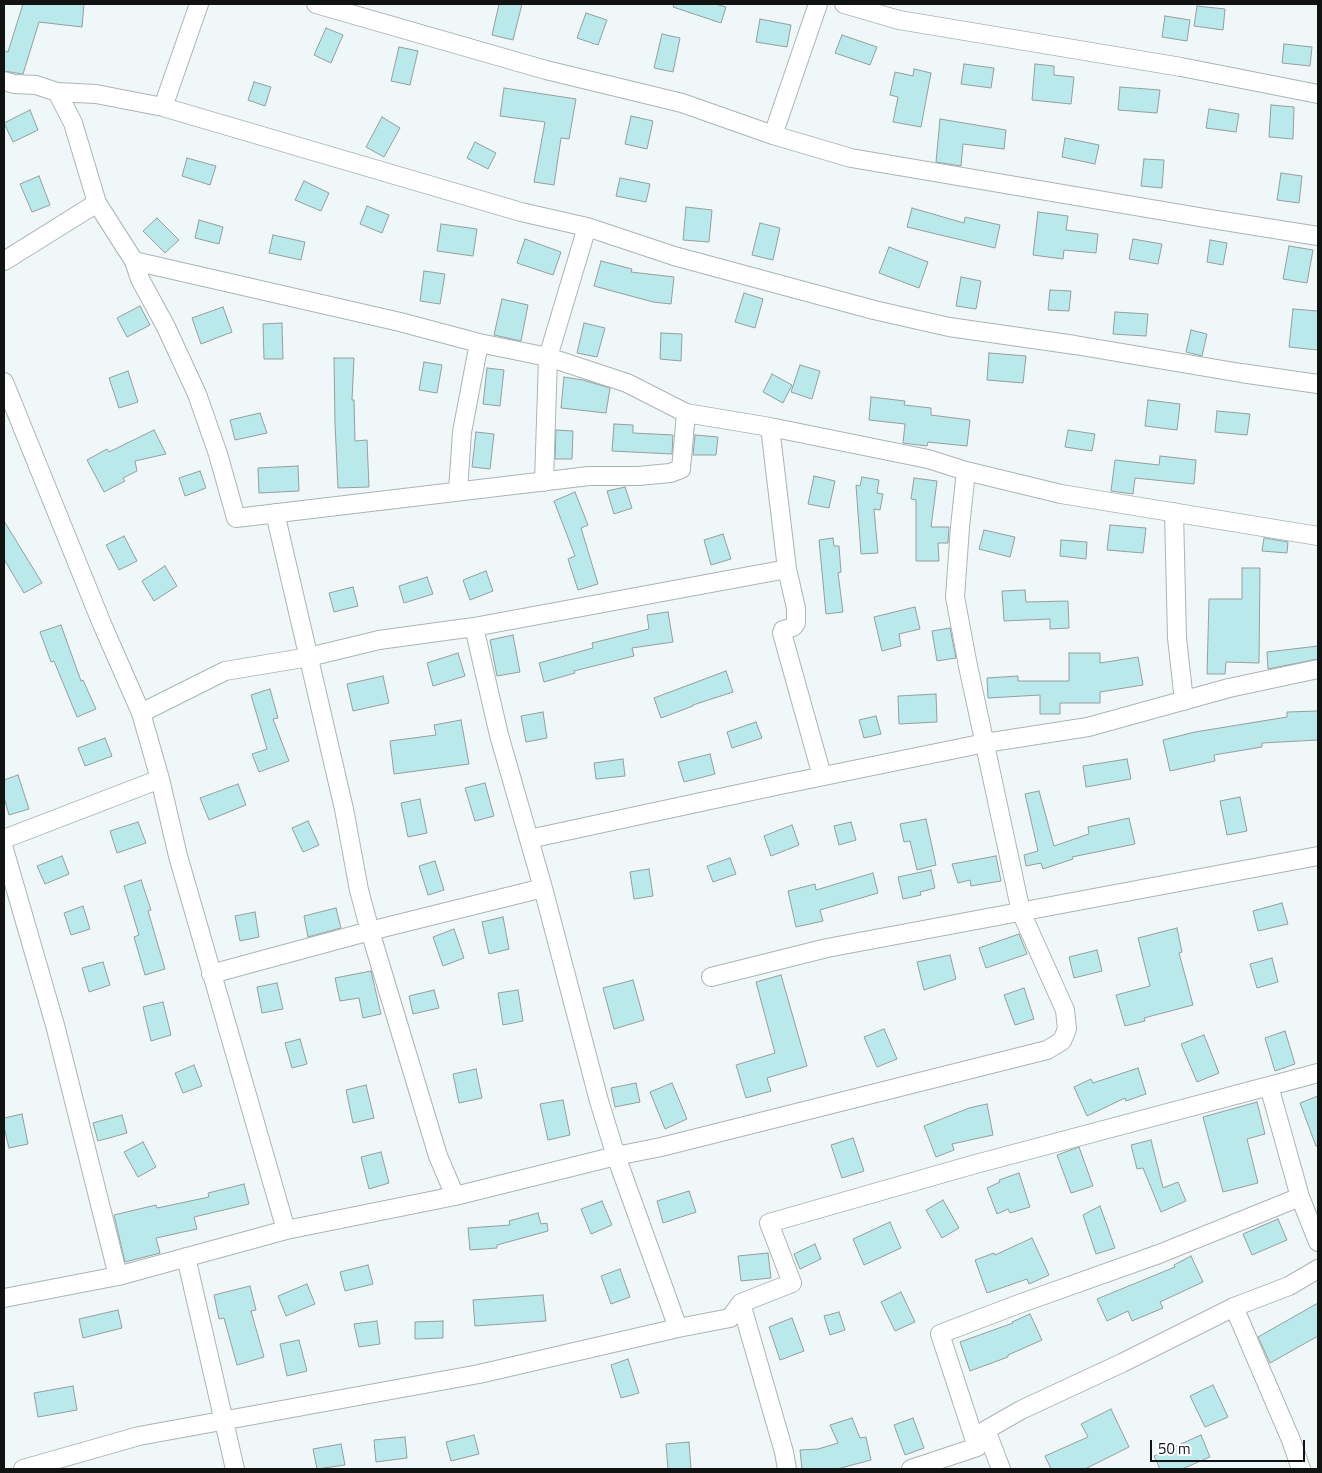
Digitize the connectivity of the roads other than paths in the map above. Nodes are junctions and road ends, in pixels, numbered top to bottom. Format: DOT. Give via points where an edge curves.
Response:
graph roads {
  1 [pos="199,4"];
  2 [pos="316,4"];
  3 [pos="818,4"];
  4 [pos="844,4"];
  5 [pos="7,85"];
  6 [pos="57,92"];
  7 [pos="1318,94"];
  8 [pos="163,107"];
  9 [pos="773,135"];
  10 [pos="97,203"];
  11 [pos="587,227"];
  12 [pos="1318,236"];
  13 [pos="4,261"];
  14 [pos="134,261"];
  15 [pos="479,343"];
  16 [pos="548,358"];
  17 [pos="4,382"];
  18 [pos="1318,384"];
  19 [pos="686,413"];
  20 [pos="770,427"];
  21 [pos="966,470"];
  22 [pos="544,482"];
  23 [pos="458,491"];
  24 [pos="1174,512"];
  25 [pos="276,513"];
  26 [pos="1318,536"];
  27 [pos="787,570"];
  28 [pos="474,626"];
  29 [pos="309,657"];
  30 [pos="1318,669"];
  31 [pos="1184,701"];
  32 [pos="141,713"];
  33 [pos="985,743"];
  34 [pos="822,776"];
  35 [pos="160,779"];
  36 [pos="4,839"];
  37 [pos="528,839"];
  38 [pos="4,849"];
  39 [pos="1318,856"];
  40 [pos="543,888"];
  41 [pos="1021,912"];
  42 [pos="370,931"];
  43 [pos="211,974"];
  44 [pos="711,977"];
  45 [pos="1318,1073"];
  46 [pos="1269,1086"];
  47 [pos="616,1156"];
  48 [pos="455,1196"];
  49 [pos="1300,1197"];
  50 [pos="286,1230"];
  51 [pos="1318,1242"];
  52 [pos="186,1257"];
  53 [pos="1318,1269"];
  54 [pos="118,1276"];
  55 [pos="4,1298"];
  56 [pos="741,1303"];
  57 [pos="1234,1307"];
  58 [pos="678,1328"];
  59 [pos="223,1422"];
  60 [pos="986,1430"];
  61 [pos="977,1447"];
  62 [pos="23,1469"];
  63 [pos="235,1469"];
  64 [pos="787,1469"];
  65 [pos="911,1469"];
  66 [pos="1002,1469"];
  67 [pos="1301,1469"];
  1 -- 8 [label="street"];
  2 -- 9 [label="street" via="546,70 682,103"];
  3 -- 9 [label="street"];
  4 -- 7 [label="street" via="899,20 1182,67"];
  5 -- 6 [label="street" via="36,85"];
  6 -- 8 [label="street" via="96,94"];
  6 -- 10 [label="street" via="73,123"];
  8 -- 11 [label="street" via="521,212"];
  9 -- 12 [label="street" via="851,158"];
  10 -- 13 [label="street"];
  10 -- 14 [label="street"];
  11 -- 16 [label="street"];
  11 -- 18 [label="street" via="674,256 948,327"];
  14 -- 15 [label="street"];
  14 -- 25 [label="street" via="197,394 236,518"];
  15 -- 16 [label="street"];
  15 -- 23 [label="street" via="462,432"];
  16 -- 19 [label="street" via="627,384"];
  16 -- 22 [label="street"];
  17 -- 32 [label="street"];
  19 -- 20 [label="street"];
  19 -- 22 [label="street" via="681,469 670,473 589,476"];
  20 -- 21 [label="street" via="928,459"];
  20 -- 27 [label="street"];
  21 -- 24 [label="street" via="1061,494"];
  21 -- 33 [label="street" via="955,597"];
  22 -- 23 [label="street"];
  23 -- 25 [label="street"];
  24 -- 26 [label="street"];
  24 -- 31 [label="street" via="1177,638"];
  25 -- 29 [label="street"];
  27 -- 28 [label="street"];
  27 -- 34 [label="street" via="796,608 796,624 782,633"];
  28 -- 29 [label="street" via="379,640"];
  28 -- 37 [label="street" via="499,735"];
  29 -- 32 [label="street" via="225,671"];
  29 -- 42 [label="street"];
  30 -- 31 [label="street"];
  31 -- 33 [label="street" via="1088,727"];
  32 -- 35 [label="street"];
  33 -- 34 [label="street"];
  33 -- 41 [label="street"];
  34 -- 37 [label="street"];
  35 -- 36 [label="street"];
  35 -- 43 [label="street"];
  37 -- 40 [label="street"];
  38 -- 54 [label="street" via="55,1025"];
  39 -- 41 [label="street"];
  40 -- 42 [label="street"];
  40 -- 47 [label="street"];
  41 -- 44 [label="street" via="827,948"];
  41 -- 47 [label="street" via="1065,1010 1067,1030 1062,1041 1047,1050"];
  42 -- 43 [label="street"];
  42 -- 48 [label="street" via="438,1156"];
  43 -- 50 [label="street"];
  45 -- 46 [label="street"];
  46 -- 49 [label="street"];
  46 -- 56 [label="street" via="972,1165 769,1224 792,1283"];
  47 -- 48 [label="street"];
  47 -- 58 [label="street"];
  48 -- 50 [label="street"];
  49 -- 51 [label="street"];
  49 -- 61 [label="street" via="1159,1254 940,1334"];
  50 -- 52 [label="street"];
  52 -- 54 [label="street"];
  52 -- 59 [label="street"];
  53 -- 57 [label="street" via="1289,1286"];
  54 -- 55 [label="street"];
  56 -- 58 [label="street" via="730,1318"];
  56 -- 64 [label="street"];
  57 -- 60 [label="street"];
  57 -- 67 [label="street"];
  58 -- 59 [label="street" via="479,1374"];
  59 -- 62 [label="street" via="139,1436"];
  59 -- 63 [label="street"];
  60 -- 61 [label="street"];
  60 -- 66 [label="street"];
  61 -- 65 [label="street"];
}
